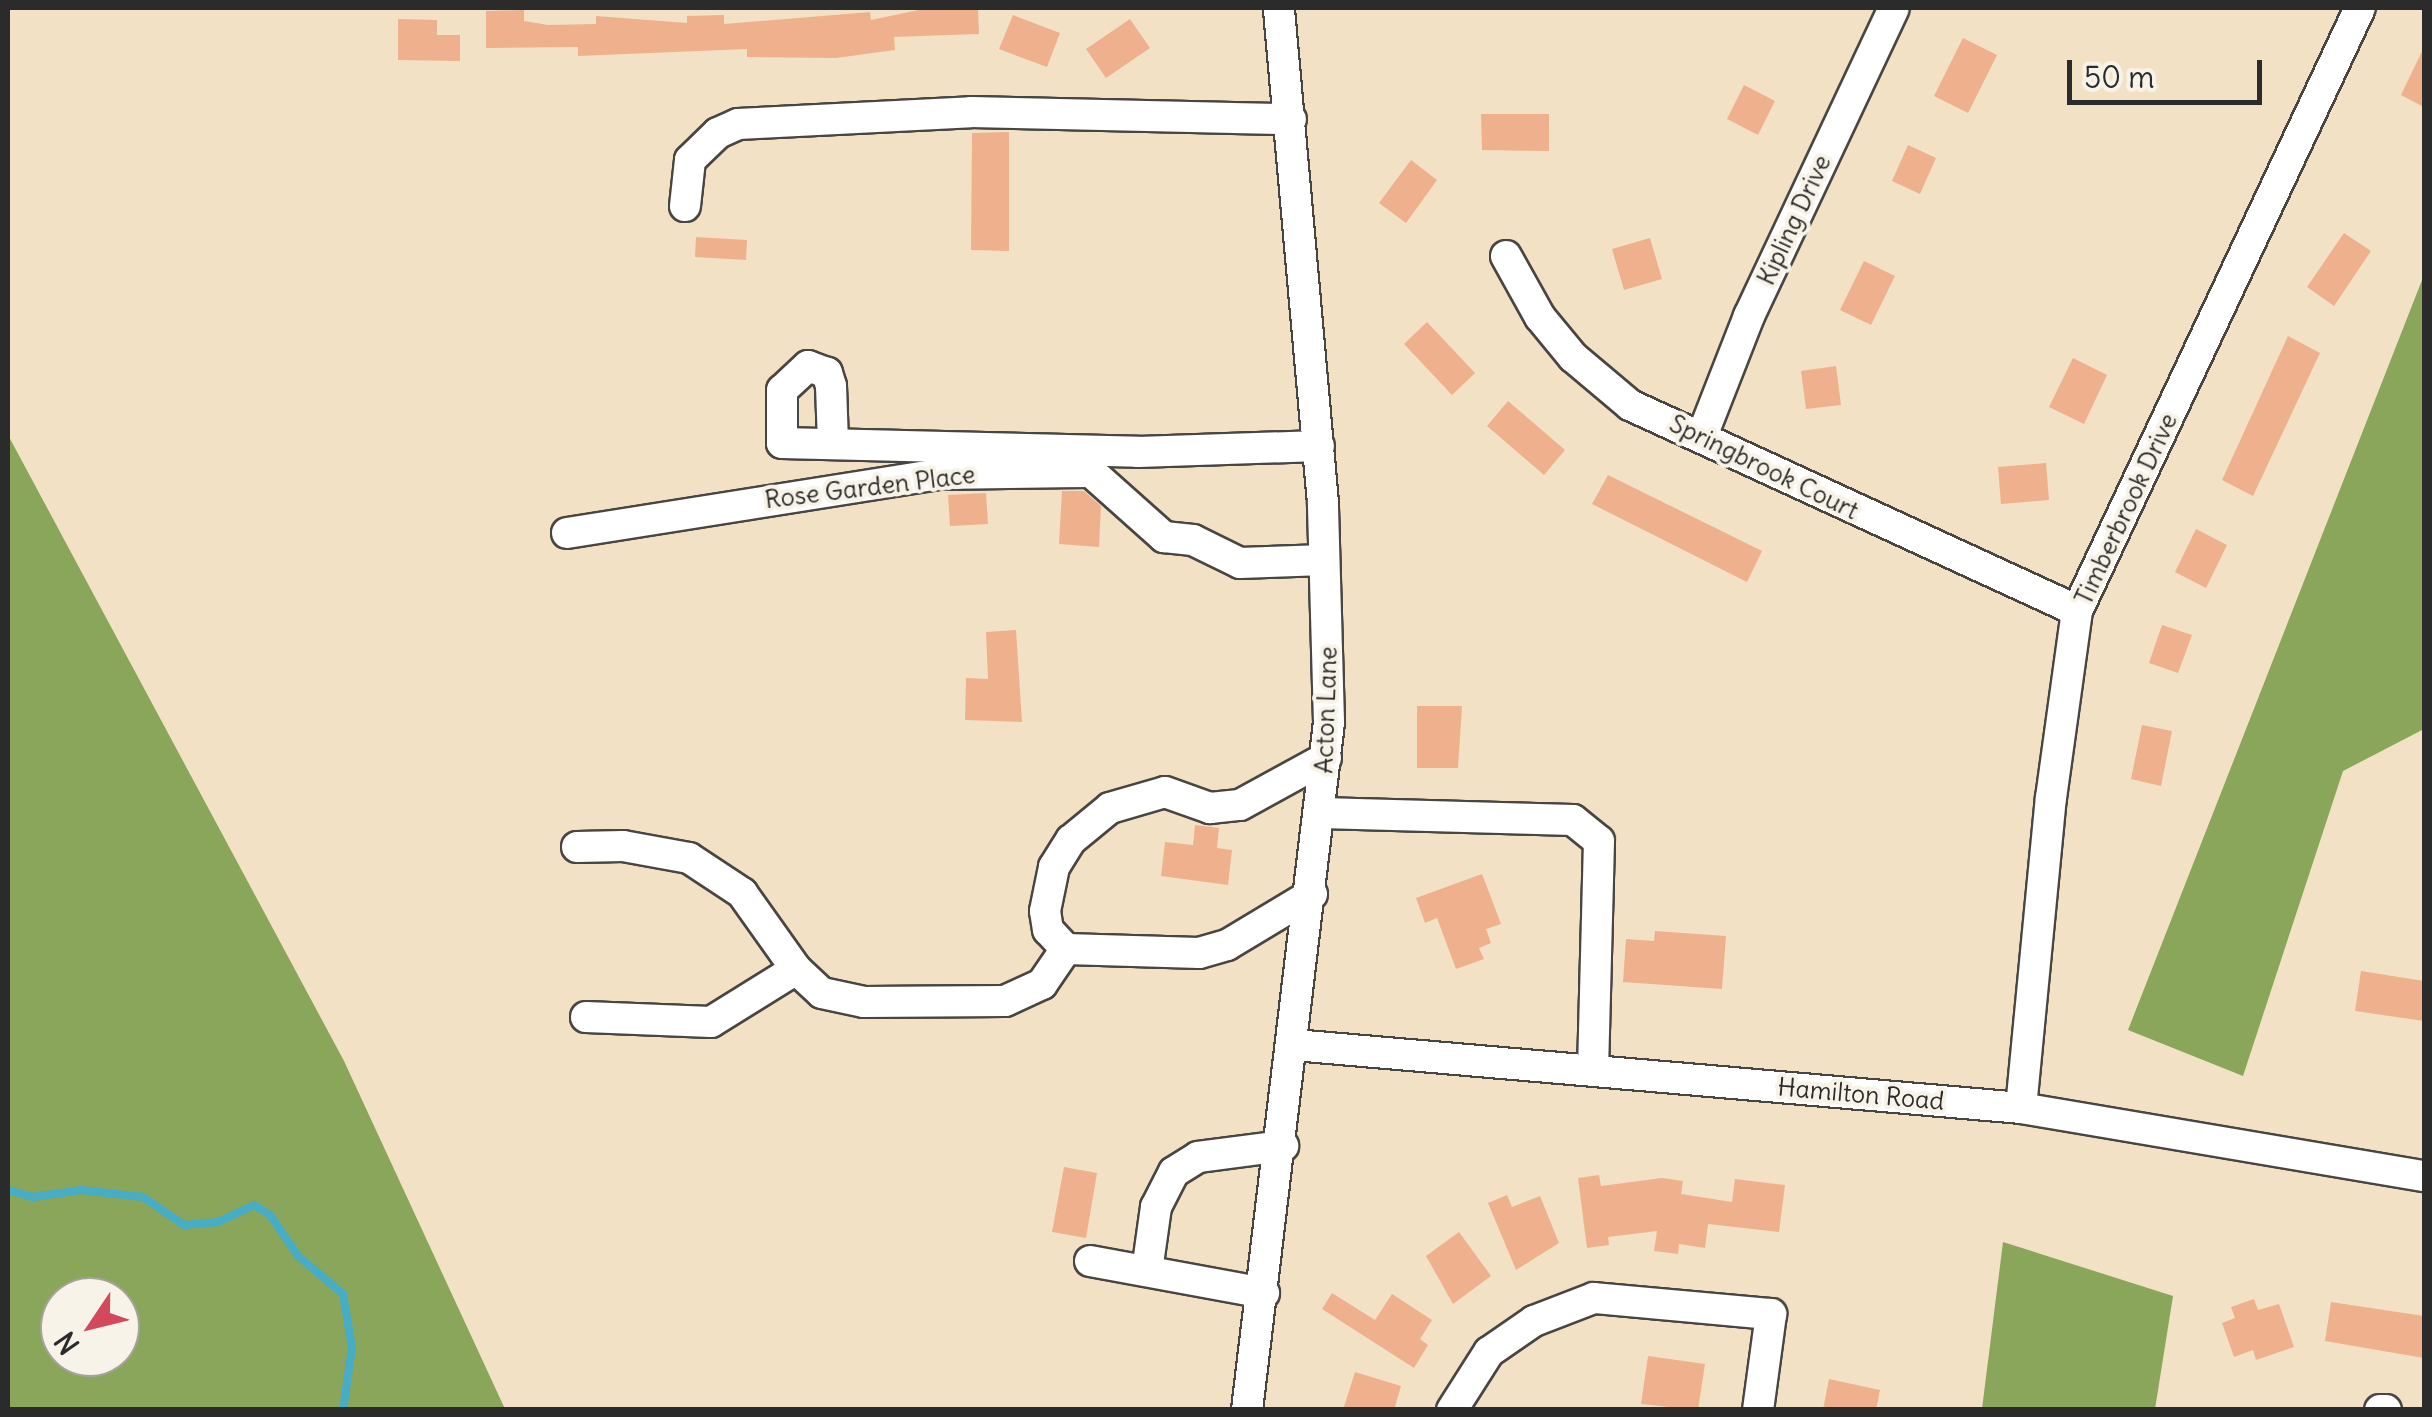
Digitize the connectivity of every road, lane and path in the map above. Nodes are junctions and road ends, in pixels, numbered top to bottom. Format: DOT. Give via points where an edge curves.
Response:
graph roads {
  1 [pos="1279,8"];
  2 [pos="1894,8"];
  3 [pos="2360,8"];
  4 [pos="1291,119"];
  5 [pos="684,206"];
  6 [pos="1506,256"];
  7 [pos="1702,436"];
  8 [pos="832,443"];
  9 [pos="1319,446"];
  10 [pos="567,532"];
  11 [pos="1324,560"];
  12 [pos="2077,611"];
  13 [pos="1326,758"];
  14 [pos="1321,813"];
  15 [pos="577,847"];
  16 [pos="1312,894"];
  17 [pos="1066,950"];
  18 [pos="796,969"];
  19 [pos="586,1016"];
  20 [pos="1294,1045"];
  21 [pos="1593,1071"];
  22 [pos="2021,1108"];
  23 [pos="1283,1146"];
  24 [pos="2424,1176"];
  25 [pos="1090,1261"];
  26 [pos="1147,1272"];
  27 [pos="1264,1293"];
  28 [pos="1247,1410"];
  29 [pos="1452,1410"];
  30 [pos="1758,1410"];
  1 -- 4 [label="street, Acton Lane"];
  2 -- 7 [label="street, Kipling Drive" via="1749,316"];
  3 -- 12 [label="street, Timberbrook Drive"];
  4 -- 5 [label="street" via="972,112 738,124 690,160"];
  4 -- 9 [label="street, Acton Lane"];
  6 -- 7 [label="street, Springbrook Court" via="1540,317 1592,378 1630,404"];
  7 -- 12 [label="street, Springbrook Court" via="1756,467"];
  8 -- 9 [label="street" via="1138,452"];
  9 -- 11 [label="street, Acton Lane"];
  10 -- 11 [label="street, Rose Garden Place" via="939,474 1091,472 1164,537 1193,540 1240,563"];
  11 -- 13 [label="street, Acton Lane"];
  12 -- 22 [label="street, Timberbrook Drive"];
  13 -- 14 [label="street, Acton Lane"];
  13 -- 17 [label="street" via="1240,805 1210,808 1166,792 1110,808 1083,827 1054,867 1044,911 1048,930"];
  14 -- 16 [label="street, Acton Lane"];
  14 -- 21 [label="street" via="1572,820 1599,841"];
  15 -- 18 [label="street" via="623,846 689,858 742,893"];
  16 -- 17 [label="street" via="1227,946 1199,953"];
  16 -- 20 [label="street, Acton Lane"];
  17 -- 18 [label="street" via="1042,984 1005,1000 864,1002 822,993"];
  18 -- 19 [label="street" via="742,1009 711,1022"];
  20 -- 21 [label="street, Hamilton Road"];
  20 -- 23 [label="street, Acton Lane"];
  21 -- 22 [label="street, Hamilton Road"];
  22 -- 24 [label="street, Hamilton Road"];
  23 -- 26 [label="street" via="1198,1157 1174,1172 1156,1207"];
  23 -- 27 [label="street, Acton Lane"];
  25 -- 26 [label="street"];
  26 -- 27 [label="street"];
  27 -- 28 [label="street, Acton Lane"];
  29 -- 30 [label="street" via="1489,1352 1534,1321 1594,1298 1771,1314"];
}
